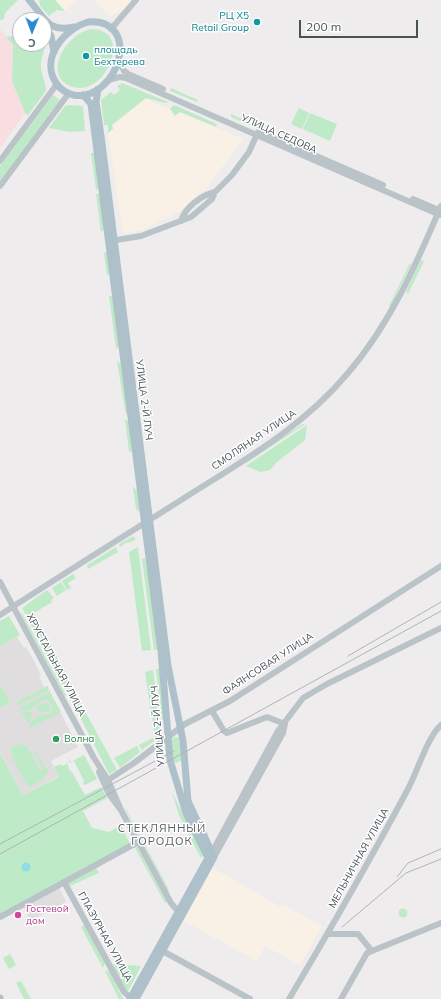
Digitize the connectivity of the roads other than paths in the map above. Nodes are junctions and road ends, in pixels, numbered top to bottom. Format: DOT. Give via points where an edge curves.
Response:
graph roads {
  1 [pos="24,0"];
  2 [pos="29,0"];
  3 [pos="136,0"];
  4 [pos="34,12"];
  5 [pos="77,26"];
  6 [pos="111,29"];
  7 [pos="52,41"];
  8 [pos="54,52"];
  9 [pos="119,61"];
  10 [pos="108,80"];
  11 [pos="57,84"];
  12 [pos="98,90"];
  13 [pos="69,93"];
  14 [pos="83,95"];
  15 [pos="258,133"];
  16 [pos="0,161"];
  17 [pos="0,186"];
  18 [pos="440,211"];
  19 [pos="111,241"];
  20 [pos="147,521"];
  21 [pos="441,566"];
  22 [pos="0,582"];
  23 [pos="13,606"];
  24 [pos="0,615"];
  25 [pos="441,628"];
  26 [pos="212,711"];
  27 [pos="285,724"];
  28 [pos="441,725"];
  29 [pos="180,727"];
  30 [pos="168,736"];
  31 [pos="94,758"];
  32 [pos="185,761"];
  33 [pos="171,764"];
  34 [pos="108,780"];
  35 [pos="121,810"];
  36 [pos="138,842"];
  37 [pos="211,856"];
  38 [pos="64,882"];
  39 [pos="180,914"];
  40 [pos="0,917"];
  41 [pos="441,923"];
  42 [pos="328,934"];
  43 [pos="160,950"];
  44 [pos="372,950"];
  45 [pos="132,999"];
  46 [pos="250,999"];
  47 [pos="289,999"];
  48 [pos="341,999"];
  1 -- 4 [label="main road"];
  2 -- 5 [label="main road" via="54,28"];
  3 -- 6 [label="street"];
  5 -- 6 [label="main road" via="95,22"];
  5 -- 8 [label="main road" via="65,35"];
  6 -- 9 [label="main road" via="119,41"];
  7 -- 8 [label="main road"];
  8 -- 11 [label="main road" via="51,66"];
  9 -- 10 [label="main road"];
  9 -- 15 [label="street, УЛИЦА СЕДОВА" via="128,74"];
  10 -- 12 [label="main road"];
  10 -- 15 [label="street, УЛИЦА СЕДОВА" via="126,78"];
  11 -- 13 [label="main road"];
  11 -- 16 [label="street"];
  12 -- 14 [label="main road"];
  12 -- 19 [label="main road, УЛИЦА 2-Й ЛУЧ" via="96,102"];
  13 -- 14 [label="main road"];
  13 -- 17 [label="street"];
  14 -- 19 [label="main road, УЛИЦА 2-Й ЛУЧ" via="91,104"];
  15 -- 18 [label="street, УЛИЦА СЕДОВА"];
  15 -- 19 [label="street" via="249,152 232,175 215,192 206,194 187,210 181,221 141,236"];
  18 -- 20 [label="street, СМОЛЯНАЯ УЛИЦА" via="407,283 385,323 353,368 328,396 283,434"];
  19 -- 20 [label="main road, УЛИЦА 2-Й ЛУЧ"];
  20 -- 23 [label="street, СМОЛЯНАЯ УЛИЦА"];
  20 -- 29 [label="main road, УЛИЦА 2-Й ЛУЧ" via="169,671"];
  20 -- 30 [label="main road, УЛИЦА 2-Й ЛУЧ"];
  21 -- 26 [label="street, ФАЯНСОВАЯ УЛИЦА"];
  22 -- 23 [label="street, ХРУСТАЛЬНАЯ УЛИЦА"];
  23 -- 24 [label="street, СМОЛЯНАЯ УЛИЦА"];
  23 -- 31 [label="street, ХРУСТАЛЬНАЯ УЛИЦА"];
  25 -- 27 [label="street" via="313,693 299,703"];
  26 -- 27 [label="street" via="227,734 266,717"];
  26 -- 29 [label="street, ФАЯНСОВАЯ УЛИЦА"];
  27 -- 37 [label="street" via="278,731"];
  28 -- 42 [label="street, МЕЛЬНИЧНАЯ УЛИЦА" via="425,750 417,772"];
  29 -- 30 [label="street, ФАЯНСОВАЯ УЛИЦА"];
  29 -- 32 [label="main road, УЛИЦА 2-Й ЛУЧ"];
  30 -- 33 [label="main road, УЛИЦА 2-Й ЛУЧ"];
  30 -- 34 [label="street, ФАЯНСОВАЯ УЛИЦА"];
  31 -- 34 [label="street, ХРУСТАЛЬНАЯ УЛИЦА"];
  31 -- 35 [label="street, ХРУСТАЛЬНАЯ УЛИЦА" via="109,794"];
  32 -- 33 [label="main road" via="180,765"];
  32 -- 37 [label="main road, УЛИЦА 2-Й ЛУЧ" via="189,805"];
  33 -- 37 [label="main road, УЛИЦА 2-Й ЛУЧ" via="186,813"];
  34 -- 35 [label="street, ХРУСТАЛЬНАЯ УЛИЦА"];
  35 -- 36 [label="street, ХРУСТАЛЬНАЯ УЛИЦА"];
  36 -- 38 [label="street"];
  36 -- 39 [label="street, ХРУСТАЛЬНАЯ УЛИЦА" via="171,903"];
  37 -- 39 [label="main road"];
  38 -- 40 [label="street"];
  38 -- 45 [label="street, ГЛАЗУРНАЯ УЛИЦА" via="124,992"];
  39 -- 43 [label="main road"];
  41 -- 44 [label="street"];
  42 -- 44 [label="street" via="358,934"];
  42 -- 47 [label="street, МЕЛЬНИЧНАЯ УЛИЦА"];
  43 -- 45 [label="main road"];
  43 -- 46 [label="street"];
  44 -- 48 [label="street" via="367,953"];
}
